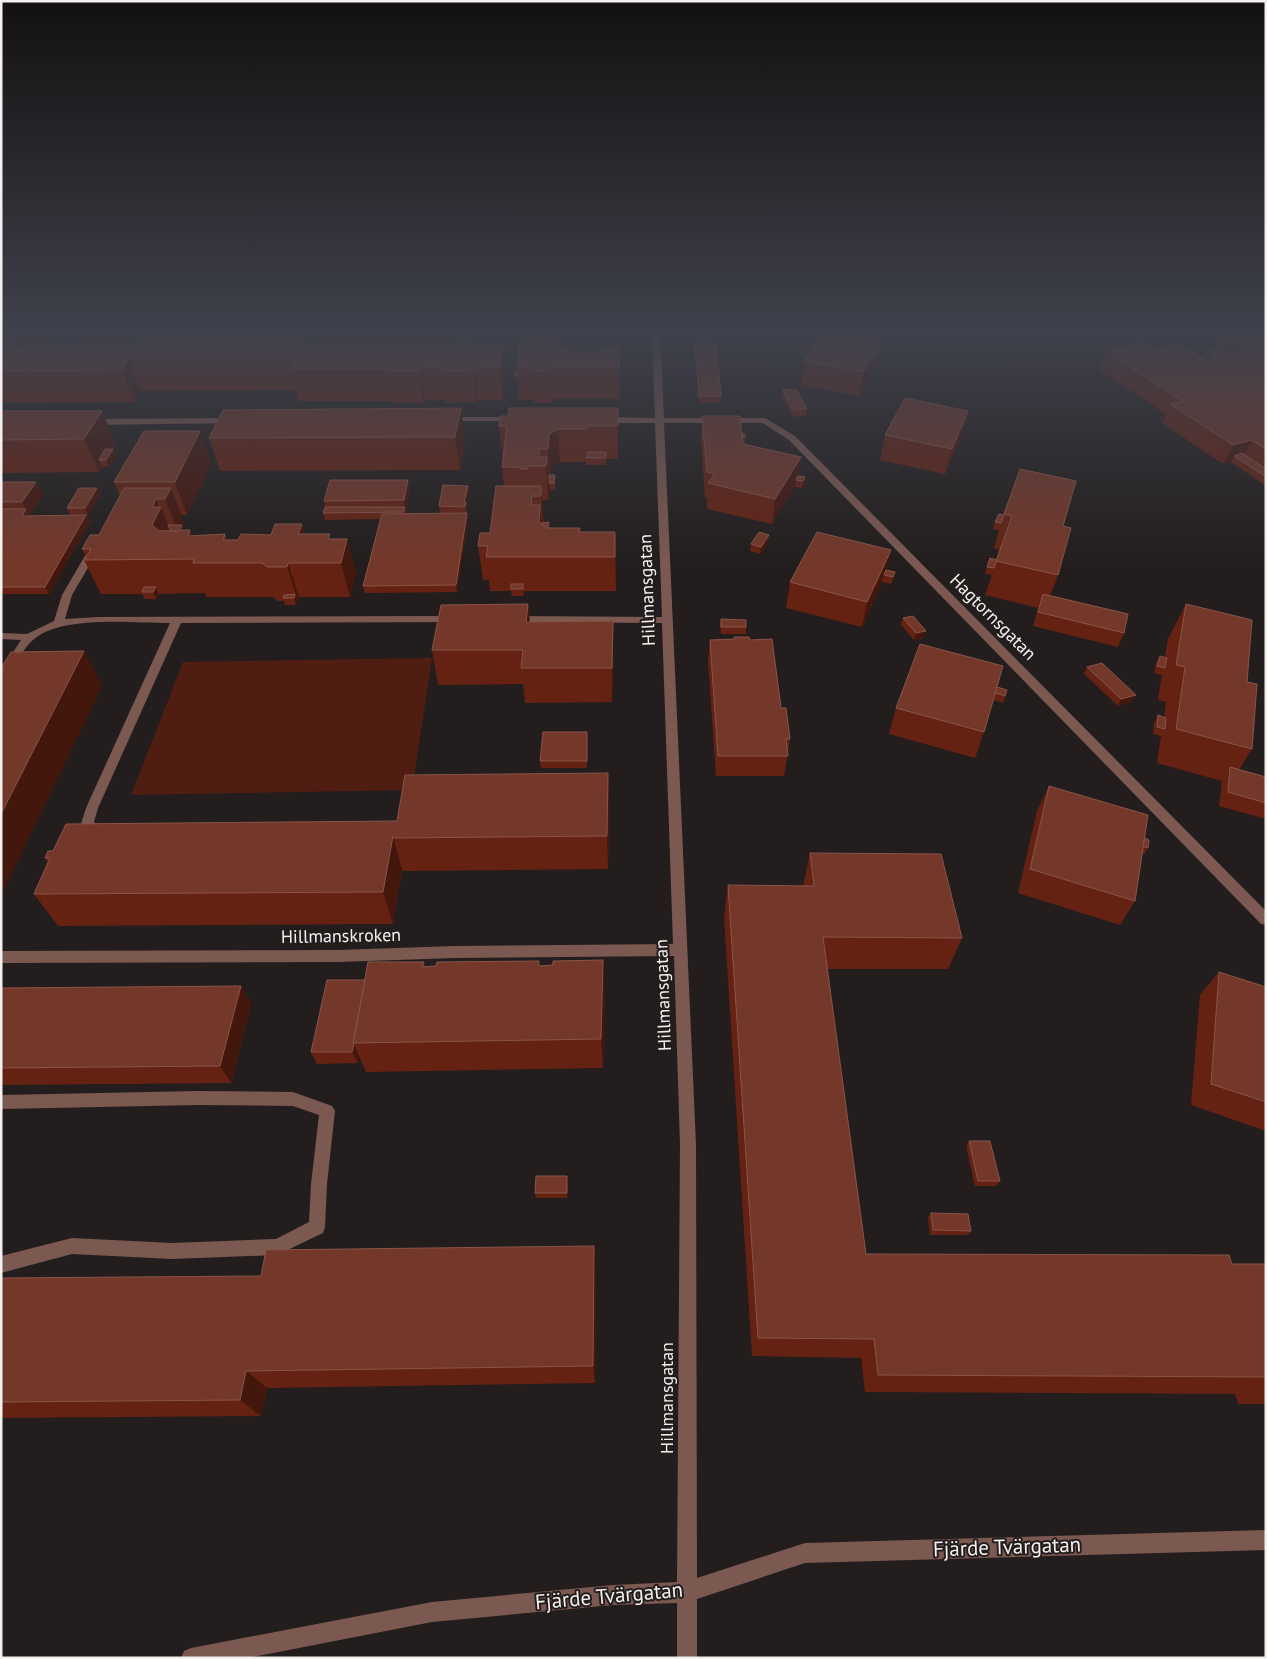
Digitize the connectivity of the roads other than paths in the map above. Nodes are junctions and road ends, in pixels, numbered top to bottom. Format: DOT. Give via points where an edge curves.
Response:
graph roads {
  1 [pos="659,407"];
  2 [pos="434,419"];
  3 [pos="522,419"];
  4 [pos="587,420"];
  5 [pos="248,421"];
  6 [pos="659,421"];
  7 [pos="80,422"];
  8 [pos="100,537"];
  9 [pos="469,619"];
  10 [pos="496,619"];
  11 [pos="177,620"];
  12 [pos="667,620"];
  13 [pos="58,624"];
  14 [pos="1,636"];
  15 [pos="30,637"];
  16 [pos="1,682"];
  17 [pos="113,835"];
  18 [pos="1266,920"];
  19 [pos="680,950"];
  20 [pos="1,957"];
  21 [pos="1,1102"];
  22 [pos="1,1265"];
  23 [pos="1266,1540"];
  24 [pos="686,1592"];
  25 [pos="191,1658"];
  26 [pos="686,1658"];
  1 -- 6 [label="street, Hillmansgatan"];
  2 -- 3 [label="street"];
  4 -- 6 [label="street, Hagtornsgatan"];
  5 -- 7 [label="street" via="166,426"];
  6 -- 12 [label="street, Hillmansgatan"];
  6 -- 18 [label="street, Hagtornsgatan" via="765,421 792,438"];
  8 -- 13 [label="street" via="67,596"];
  9 -- 11 [label="street"];
  10 -- 12 [label="street"];
  11 -- 13 [label="street" via="84,620"];
  11 -- 17 [label="street" via="87,824 104,835"];
  12 -- 19 [label="street, Hillmansgatan"];
  13 -- 15 [label="street"];
  14 -- 15 [label="street"];
  15 -- 16 [label="street"];
  19 -- 20 [label="street, Hillmanskroken"];
  19 -- 24 [label="street, Hillmansgatan" via="688,1145"];
  21 -- 22 [label="street" via="294,1099 328,1111 317,1227 276,1247 172,1251 72,1246"];
  23 -- 24 [label="street, Fjärde Tvärgatan" via="805,1553"];
  24 -- 25 [label="street, Fjärde Tvärgatan" via="613,1595 432,1612"];
  24 -- 26 [label="street, Hillmansgatan"];
}
